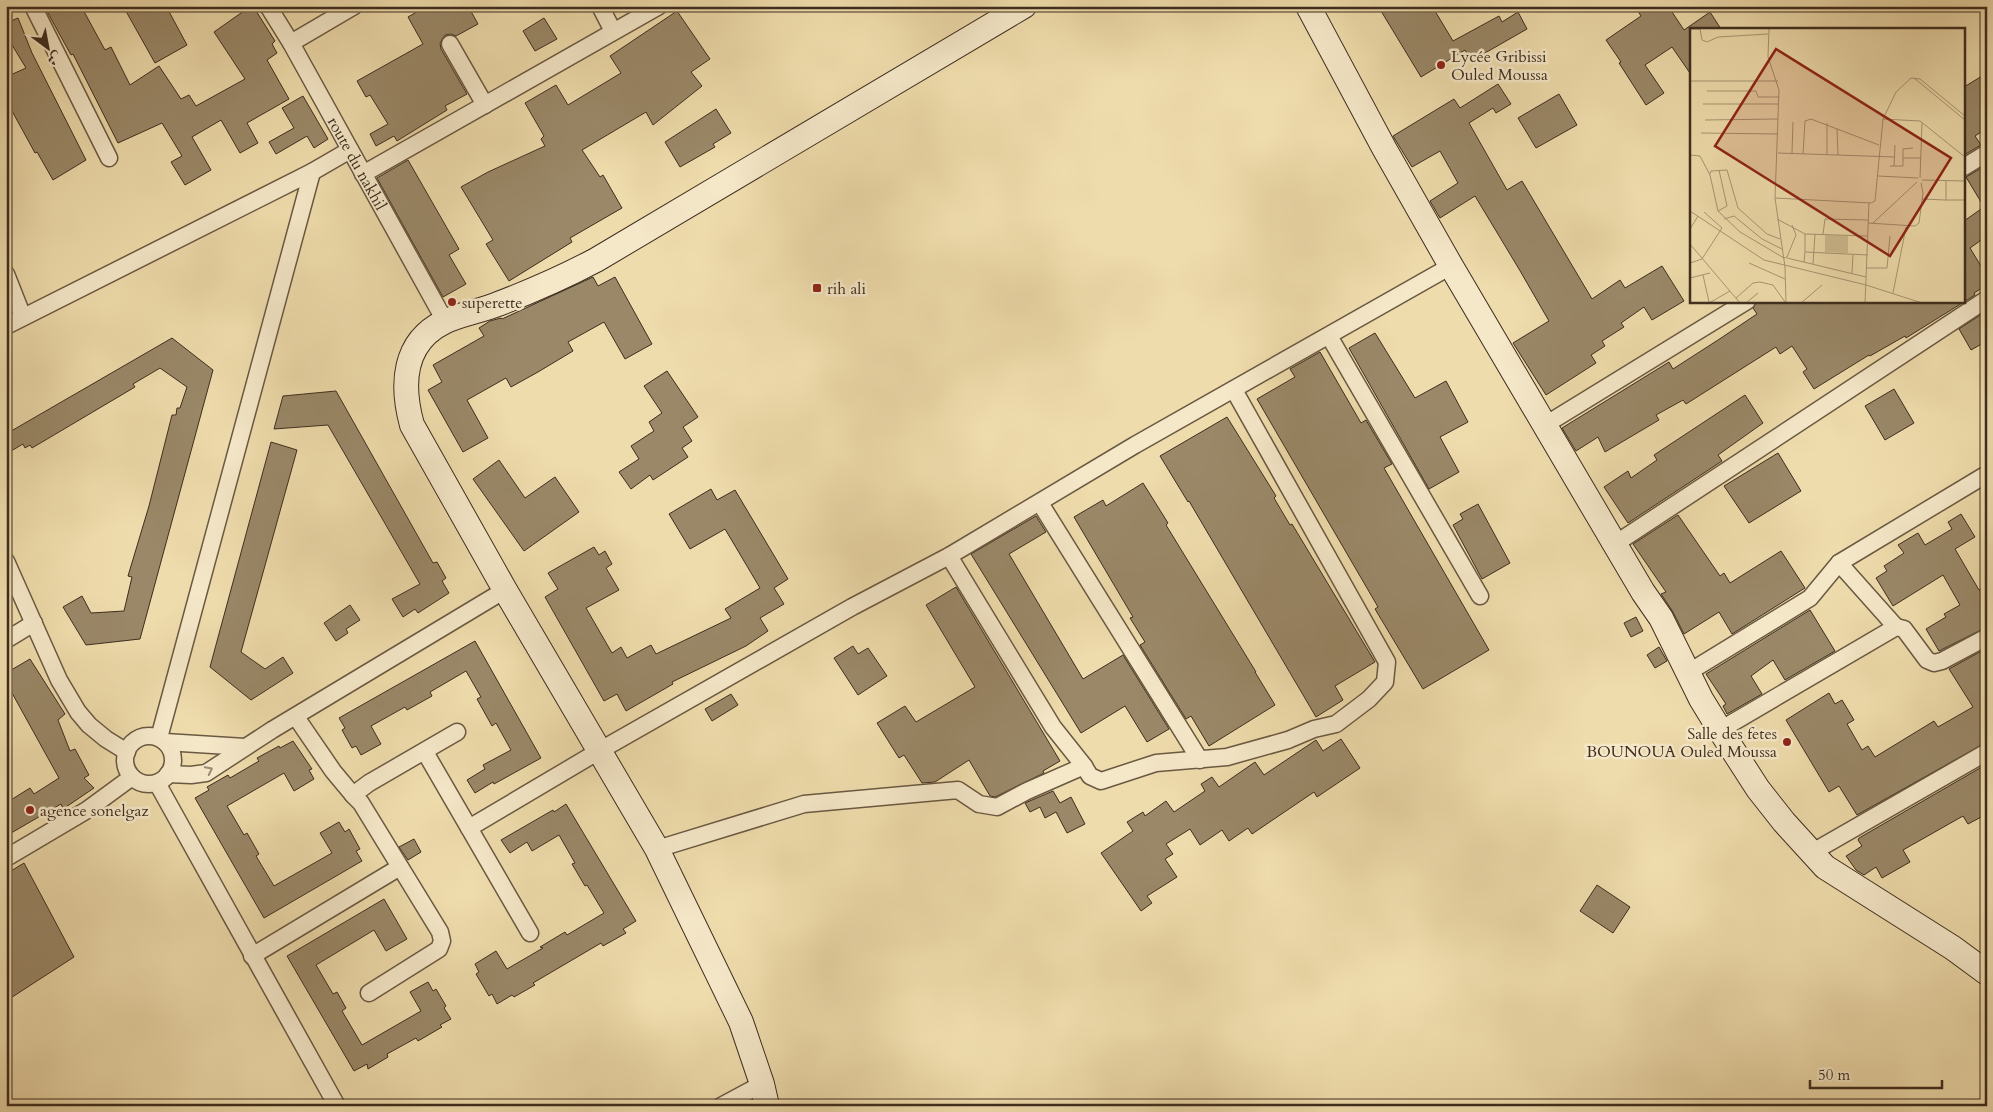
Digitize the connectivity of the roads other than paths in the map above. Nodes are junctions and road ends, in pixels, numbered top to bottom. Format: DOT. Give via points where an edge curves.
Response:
graph roads {
  1 [pos="33,6"];
  2 [pos="268,6"];
  3 [pos="354,6"];
  4 [pos="600,6"];
  5 [pos="659,6"];
  6 [pos="1024,6"];
  7 [pos="1308,6"];
  8 [pos="613,31"];
  9 [pos="291,43"];
  10 [pos="450,44"];
  11 [pos="484,105"];
  12 [pos="350,150"];
  13 [pos="1987,154"];
  14 [pos="109,158"];
  15 [pos="1966,166"];
  16 [pos="312,172"];
  17 [pos="363,174"];
  18 [pos="1451,266"];
  19 [pos="6,274"];
  20 [pos="1987,299"];
  21 [pos="1745,302"];
  22 [pos="23,317"];
  23 [pos="445,321"];
  24 [pos="6,326"];
  25 [pos="1329,336"];
  26 [pos="1234,390"];
  27 [pos="1545,425"];
  28 [pos="1987,474"];
  29 [pos="1040,503"];
  30 [pos="1615,544"];
  31 [pos="949,556"];
  32 [pos="6,561"];
  33 [pos="1839,563"];
  34 [pos="505,590"];
  35 [pos="1480,596"];
  36 [pos="34,623"];
  37 [pos="1896,627"];
  38 [pos="1987,637"];
  39 [pos="6,640"];
  40 [pos="1689,672"];
  41 [pos="296,717"];
  42 [pos="1720,730"];
  43 [pos="457,732"];
  44 [pos="162,740"];
  45 [pos="245,748"];
  46 [pos="599,750"];
  47 [pos="127,752"];
  48 [pos="425,752"];
  49 [pos="1987,752"];
  50 [pos="1200,760"];
  51 [pos="1084,766"];
  52 [pos="132,777"];
  53 [pos="163,778"];
  54 [pos="353,795"];
  55 [pos="469,828"];
  56 [pos="657,848"];
  57 [pos="1811,853"];
  58 [pos="6,858"];
  59 [pos="400,867"];
  60 [pos="530,933"];
  61 [pos="252,956"];
  62 [pos="1987,973"];
  63 [pos="369,993"];
  64 [pos="764,1095"];
  65 [pos="337,1106"];
  66 [pos="721,1106"];
  1 -- 14 [label="street"];
  2 -- 9 [label="street, route du nakhil"];
  3 -- 9 [label="street"];
  4 -- 8 [label="street"];
  5 -- 8 [label="street"];
  6 -- 23 [label="street" via="596,260 525,294"];
  7 -- 18 [label="street"];
  8 -- 11 [label="street"];
  9 -- 12 [label="street, route du nakhil"];
  10 -- 11 [label="street"];
  11 -- 17 [label="street"];
  12 -- 16 [label="street"];
  12 -- 17 [label="street, route du nakhil"];
  13 -- 15 [label="street"];
  16 -- 22 [label="street"];
  16 -- 44 [label="street"];
  17 -- 23 [label="street, route du nakhil"];
  18 -- 25 [label="street"];
  18 -- 27 [label="street"];
  19 -- 22 [label="street"];
  20 -- 30 [label="street"];
  21 -- 27 [label="street"];
  22 -- 24 [label="street"];
  23 -- 34 [label="street" via="426,332 414,351 406,373 408,408 412,425"];
  25 -- 26 [label="street"];
  25 -- 35 [label="street"];
  26 -- 29 [label="street"];
  26 -- 50 [label="street" via="1387,662 1385,682 1336,724 1227,757"];
  27 -- 30 [label="street"];
  28 -- 33 [label="street"];
  29 -- 31 [label="street"];
  29 -- 50 [label="street"];
  30 -- 40 [label="street" via="1661,618"];
  31 -- 46 [label="street"];
  31 -- 51 [label="street" via="1053,728"];
  32 -- 36 [label="street"];
  33 -- 37 [label="street"];
  33 -- 40 [label="street" via="1810,598"];
  34 -- 41 [label="street"];
  34 -- 46 [label="street"];
  36 -- 39 [label="street"];
  36 -- 47 [label="street" via="59,680 78,712 106,739"];
  37 -- 38 [label="street" via="1904,629 1927,660 1934,663"];
  37 -- 42 [label="street"];
  40 -- 42 [label="street"];
  41 -- 45 [label="street"];
  41 -- 54 [label="street"];
  42 -- 57 [label="street" via="1758,789"];
  43 -- 48 [label="street"];
  44 -- 45 [label="street"];
  44 -- 47 [label="street" via="144,737 131,745"];
  44 -- 53 [label="street" via="174,760"];
  53 -- 45 [label="street, one-way" via="206,773"];
  46 -- 55 [label="street"];
  46 -- 56 [label="street"];
  47 -- 52 [label="street" via="126,764"];
  48 -- 54 [label="street"];
  48 -- 55 [label="street"];
  49 -- 57 [label="street"];
  50 -- 51 [label="street" via="1156,763 1101,781 1090,776"];
  51 -- 56 [label="street" via="997,807 979,804 958,790 804,804"];
  52 -- 53 [label="street" via="143,784"];
  52 -- 58 [label="street" via="87,810"];
  53 -- 61 [label="street"];
  54 -- 59 [label="street"];
  55 -- 60 [label="street"];
  56 -- 64 [label="street" via="741,1022"];
  57 -- 62 [label="street" via="1825,867"];
  59 -- 61 [label="street"];
  59 -- 63 [label="street" via="440,932 442,941 439,948"];
  61 -- 65 [label="street"];
  64 -- 66 [label="street"];
}
